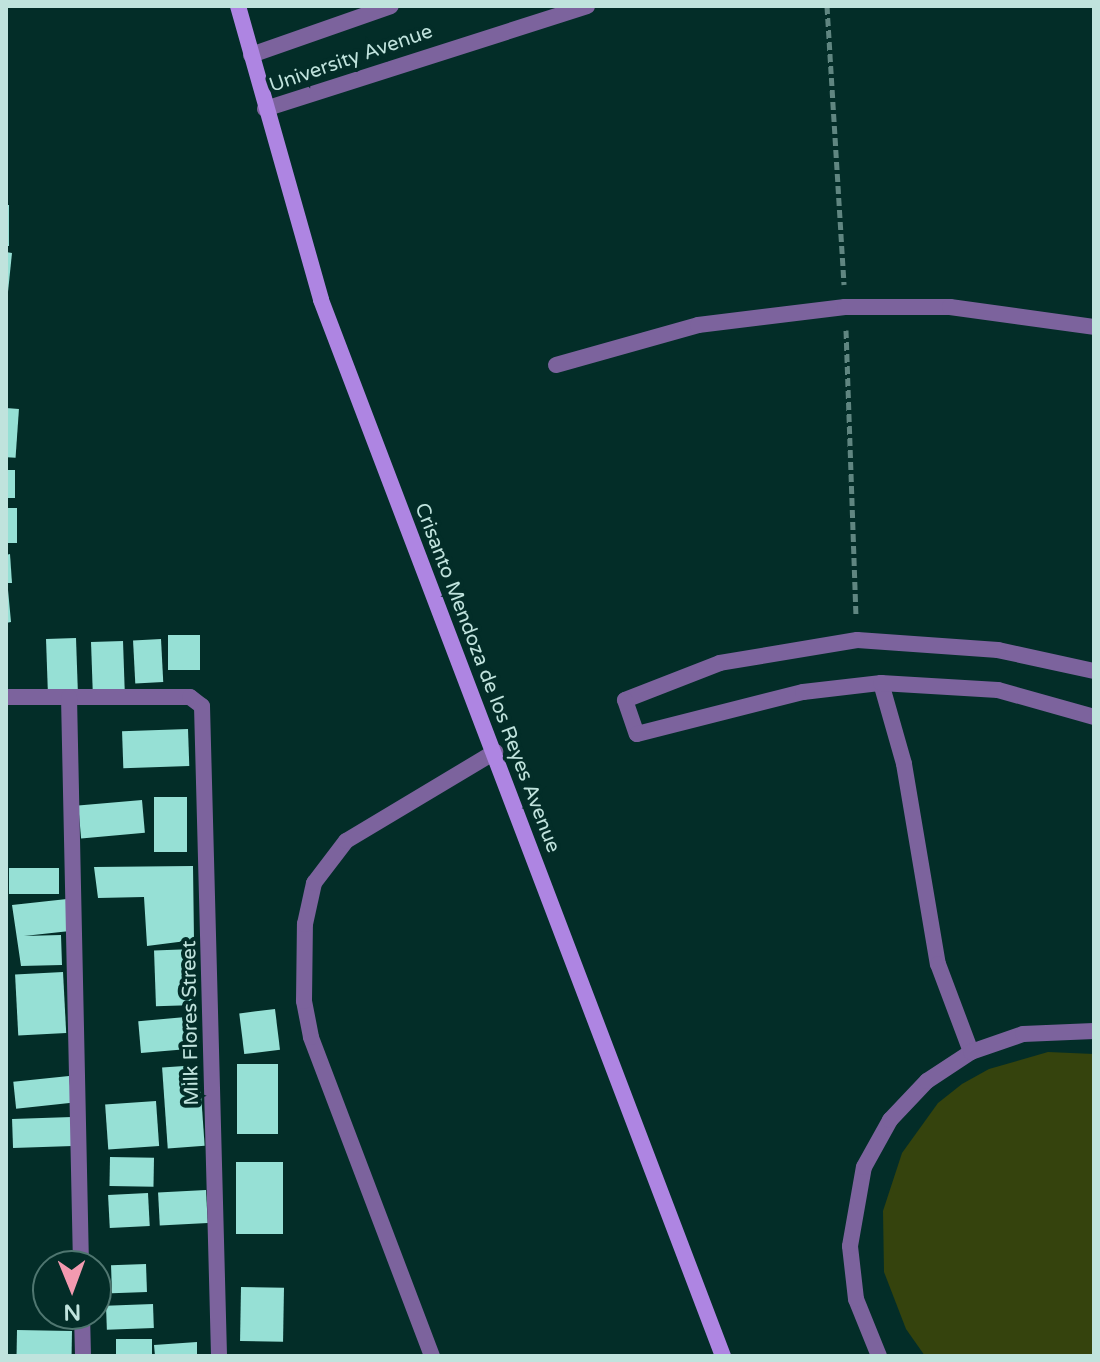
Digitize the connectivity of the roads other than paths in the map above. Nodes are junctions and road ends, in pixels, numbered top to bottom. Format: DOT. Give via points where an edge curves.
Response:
graph roads {
  1 [pos="238,6"];
  2 [pos="391,6"];
  3 [pos="587,6"];
  4 [pos="251,55"];
  5 [pos="265,109"];
  6 [pos="1094,327"];
  7 [pos="556,365"];
  8 [pos="1094,671"];
  9 [pos="881,683"];
  10 [pos="6,697"];
  11 [pos="69,697"];
  12 [pos="1094,717"];
  13 [pos="495,752"];
  14 [pos="1094,1031"];
  15 [pos="971,1052"];
  16 [pos="81,1250"];
  17 [pos="82,1330"];
  18 [pos="83,1356"];
  19 [pos="219,1356"];
  20 [pos="432,1356"];
  21 [pos="723,1356"];
  22 [pos="879,1356"];
  1 -- 4 [label="main road, Crisanto Mendoza de los Reyes Avenue"];
  2 -- 4 [label="street, University Avenue"];
  3 -- 5 [label="street, University Avenue"];
  4 -- 5 [label="main road, Crisanto Mendoza de los Reyes Avenue"];
  5 -- 13 [label="main road, Crisanto Mendoza de los Reyes Avenue" via="321,300"];
  6 -- 7 [label="street" via="950,307 845,307 698,325"];
  8 -- 9 [label="street" via="984,648 857,640 720,663 625,702 639,734 803,692"];
  9 -- 12 [label="street" via="998,690"];
  9 -- 15 [label="street" via="904,764 938,964"];
  10 -- 11 [label="street"];
  11 -- 16 [label="street"];
  11 -- 19 [label="street, Milk Flores Street" via="190,697 201,702"];
  13 -- 20 [label="street" via="346,841 314,883 305,924 304,1001 311,1037"];
  13 -- 21 [label="main road, Crisanto Mendoza de los Reyes Avenue"];
  14 -- 15 [label="street" via="1023,1034"];
  15 -- 22 [label="street" via="907,1099 876,1143 856,1193 851,1272 863,1324"];
  17 -- 18 [label="street"];
}
